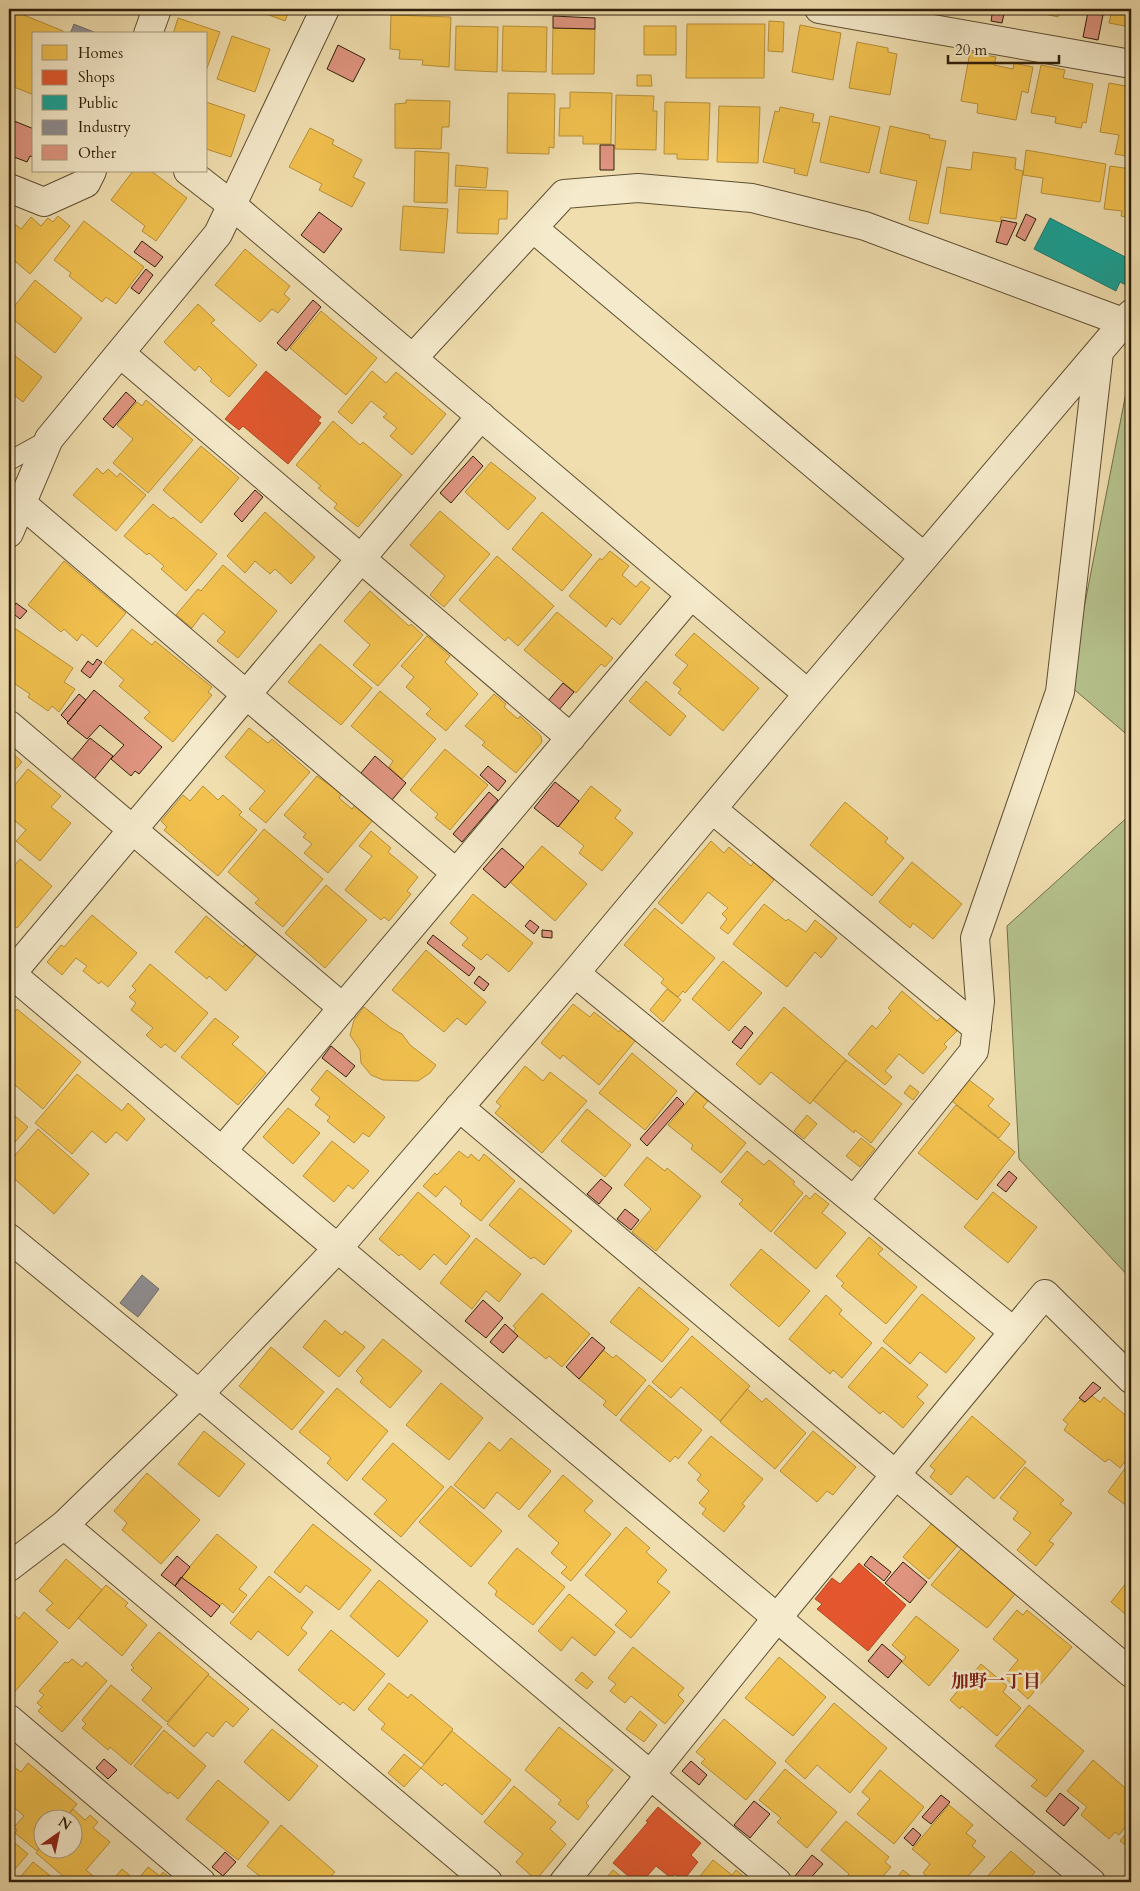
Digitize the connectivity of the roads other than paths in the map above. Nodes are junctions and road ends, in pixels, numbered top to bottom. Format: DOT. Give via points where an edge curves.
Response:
graph roads {
  1 [pos="157,9"];
  2 [pos="325,9"];
  3 [pos="819,9"];
  4 [pos="149,32"];
  5 [pos="1131,64"];
  6 [pos="92,172"];
  7 [pos="189,172"];
  8 [pos="9,188"];
  9 [pos="233,206"];
  10 [pos="533,228"];
  11 [pos="1129,320"];
  12 [pos="1099,352"];
  13 [pos="120,353"];
  14 [pos="413,358"];
  15 [pos="481,416"];
  16 [pos="49,439"];
  17 [pos="9,461"];
  18 [pos="21,503"];
  19 [pos="9,532"];
  20 [pos="924,557"];
  21 [pos="361,559"];
  22 [pos="691,595"];
  23 [pos="808,694"];
  24 [pos="246,695"];
  25 [pos="9,725"];
  26 [pos="571,738"];
  27 [pos="712,809"];
  28 [pos="132,830"];
  29 [pos="456,873"];
  30 [pos="10,973"];
  31 [pos="576,973"];
  32 [pos="343,1008"];
  33 [pos="977,1028"];
  34 [pos="459,1107"];
  35 [pos="222,1151"];
  36 [pos="854,1201"];
  37 [pos="9,1238"];
  38 [pos="338,1248"];
  39 [pos="1014,1332"];
  40 [pos="1131,1379"];
  41 [pos="199,1394"];
  42 [pos="896,1475"];
  43 [pos="64,1525"];
  44 [pos="9,1567"];
  45 [pos="777,1618"];
  46 [pos="1131,1673"];
  47 [pos="9,1720"];
  48 [pos="650,1775"];
  49 [pos="201,1882"];
  50 [pos="488,1882"];
  51 [pos="564,1882"];
  52 [pos="777,1882"];
  53 [pos="1090,1882"];
  1 -- 4 [label="street"];
  2 -- 9 [label="street"];
  3 -- 5 [label="street"];
  6 -- 8 [label="street" via="86,183 44,202"];
  7 -- 9 [label="street"];
  9 -- 13 [label="street" via="218,234"];
  9 -- 14 [label="street"];
  10 -- 11 [label="street" via="564,194 638,188 752,198 865,226"];
  10 -- 14 [label="street"];
  10 -- 20 [label="street"];
  11 -- 12 [label="street"];
  12 -- 20 [label="street"];
  12 -- 33 [label="street" via="1060,692 975,938 980,1000"];
  13 -- 16 [label="street"];
  13 -- 21 [label="street"];
  14 -- 15 [label="street"];
  15 -- 21 [label="street"];
  15 -- 22 [label="street"];
  16 -- 17 [label="lane"];
  16 -- 18 [label="street"];
  18 -- 19 [label="street"];
  18 -- 24 [label="street"];
  20 -- 23 [label="street"];
  21 -- 24 [label="street"];
  21 -- 26 [label="street"];
  22 -- 23 [label="street"];
  22 -- 26 [label="street"];
  23 -- 27 [label="street"];
  24 -- 28 [label="street"];
  24 -- 29 [label="street"];
  25 -- 28 [label="street"];
  26 -- 29 [label="street"];
  27 -- 31 [label="street"];
  27 -- 33 [label="street"];
  28 -- 30 [label="street"];
  28 -- 32 [label="street"];
  29 -- 32 [label="street"];
  30 -- 35 [label="street"];
  31 -- 34 [label="street"];
  31 -- 36 [label="street"];
  32 -- 35 [label="street"];
  33 -- 36 [label="street" via="974,1051"];
  34 -- 38 [label="street"];
  34 -- 42 [label="street"];
  35 -- 38 [label="street"];
  36 -- 39 [label="street"];
  37 -- 41 [label="street"];
  38 -- 41 [label="street"];
  38 -- 45 [label="street"];
  39 -- 40 [label="street" via="1045,1294"];
  39 -- 42 [label="street"];
  41 -- 43 [label="street"];
  41 -- 48 [label="street"];
  42 -- 45 [label="street"];
  42 -- 46 [label="street"];
  43 -- 44 [label="street"];
  43 -- 50 [label="street"];
  45 -- 48 [label="street"];
  45 -- 53 [label="street"];
  47 -- 49 [label="street"];
  48 -- 51 [label="street"];
  48 -- 52 [label="street"];
}
